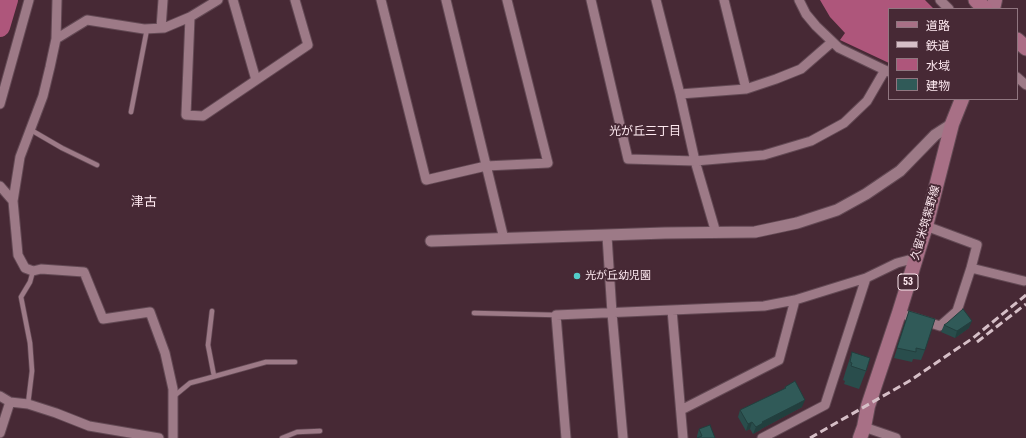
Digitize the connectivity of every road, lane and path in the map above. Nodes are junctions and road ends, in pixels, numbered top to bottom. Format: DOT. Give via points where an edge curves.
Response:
graph roads {
  1 [pos="29,0"];
  2 [pos="57,0"];
  3 [pos="163,0"];
  4 [pos="218,0"];
  5 [pos="233,0"];
  6 [pos="296,0"];
  7 [pos="381,0"];
  8 [pos="446,0"];
  9 [pos="507,0"];
  10 [pos="591,0"];
  11 [pos="656,0"];
  12 [pos="724,0"];
  13 [pos="799,0"];
  14 [pos="940,0"];
  15 [pos="976,0"];
  16 [pos="991,5"];
  17 [pos="948,8"];
  18 [pos="190,17"];
  19 [pos="160,28"];
  20 [pos="147,29"];
  21 [pos="56,38"];
  22 [pos="1018,41"];
  23 [pos="832,42"];
  24 [pos="1026,48"];
  25 [pos="887,71"];
  26 [pos="1018,78"];
  27 [pos="256,80"];
  28 [pos="1026,85"];
  29 [pos="746,89"];
  30 [pos="680,94"];
  31 [pos="959,100"];
  32 [pos="0,104"];
  33 [pos="131,112"];
  34 [pos="952,124"];
  35 [pos="30,130"];
  36 [pos="695,160"];
  37 [pos="97,165"];
  38 [pos="486,166"];
  39 [pos="0,186"];
  40 [pos="13,201"];
  41 [pos="926,226"];
  42 [pos="716,233"];
  43 [pos="607,236"];
  44 [pos="504,239"];
  45 [pos="431,241"];
  46 [pos="916,258"];
  47 [pos="971,268"];
  48 [pos="33,271"];
  49 [pos="866,278"];
  50 [pos="1024,281"];
  51 [pos="795,300"];
  52 [pos="672,310"];
  53 [pos="212,311"];
  54 [pos="474,313"];
  55 [pos="612,313"];
  56 [pos="899,313"];
  57 [pos="556,315"];
  58 [pos="295,362"];
  59 [pos="214,376"];
  60 [pos="0,396"];
  61 [pos="173,397"];
  62 [pos="10,402"];
  63 [pos="28,404"];
  64 [pos="681,410"];
  65 [pos="320,431"];
  66 [pos="862,433"];
  67 [pos="0,434"];
  68 [pos="159,438"];
  69 [pos="173,438"];
  70 [pos="282,438"];
  71 [pos="566,438"];
  72 [pos="623,438"];
  73 [pos="683,438"];
  74 [pos="762,438"];
  75 [pos="896,438"];
  1 -- 32 [label="street"];
  2 -- 21 [label="street"];
  3 -- 19 [label="street"];
  4 -- 18 [label="street"];
  5 -- 27 [label="street"];
  6 -- 27 [label="street" via="308,45"];
  7 -- 38 [label="street" via="426,180"];
  8 -- 38 [label="street"];
  9 -- 38 [label="street" via="548,163"];
  10 -- 36 [label="street" via="628,160"];
  11 -- 30 [label="street"];
  12 -- 29 [label="street"];
  13 -- 23 [label="street" via="806,14"];
  14 -- 17 [label="street"];
  15 -- 16 [label="highway"];
  18 -- 19 [label="street"];
  18 -- 27 [label="street" via="186,115 203,116"];
  19 -- 20 [label="street"];
  20 -- 21 [label="street" via="87,20"];
  20 -- 33 [label="lane"];
  21 -- 35 [label="street" via="43,96"];
  22 -- 24 [label="highway"];
  23 -- 25 [label="street" via="839,48"];
  23 -- 29 [label="street" via="801,69"];
  25 -- 36 [label="street" via="867,101 844,123 811,141 764,154"];
  26 -- 28 [label="street"];
  29 -- 30 [label="street"];
  30 -- 36 [label="street"];
  31 -- 34 [label="main road, 久留米筑紫野線 / 53"];
  34 -- 41 [label="main road, 久留米筑紫野線 / 53"];
  34 -- 42 [label="street" via="935,136 900,171 837,210 798,223 755,232"];
  35 -- 37 [label="lane"];
  35 -- 40 [label="street" via="20,157"];
  36 -- 42 [label="street"];
  38 -- 44 [label="street"];
  39 -- 40 [label="street"];
  40 -- 48 [label="street" via="18,255 25,268"];
  41 -- 46 [label="main road, 久留米筑紫野線 / 53"];
  41 -- 47 [label="street" via="977,245"];
  42 -- 43 [label="street"];
  43 -- 44 [label="street"];
  43 -- 55 [label="street"];
  44 -- 45 [label="street"];
  46 -- 49 [label="street" via="897,263"];
  46 -- 56 [label="main road, 久留米筑紫野線 / 53"];
  47 -- 50 [label="street"];
  47 -- 56 [label="street" via="957,311 940,326"];
  48 -- 61 [label="street" via="41,269 84,272 103,319 150,312 165,352"];
  48 -- 63 [label="lane" via="21,297 30,343 32,371"];
  49 -- 51 [label="street"];
  49 -- 74 [label="street" via="825,405"];
  51 -- 52 [label="street" via="764,306"];
  51 -- 64 [label="street" via="779,360"];
  52 -- 55 [label="street"];
  52 -- 64 [label="street"];
  53 -- 59 [label="lane" via="208,345"];
  54 -- 57 [label="lane"];
  55 -- 57 [label="street"];
  55 -- 72 [label="street"];
  56 -- 66 [label="main road, 久留米筑紫野線 / 53" via="868,406"];
  57 -- 71 [label="street"];
  58 -- 59 [label="lane" via="266,362"];
  59 -- 61 [label="lane" via="190,383"];
  60 -- 62 [label="street"];
  61 -- 69 [label="street"];
  62 -- 63 [label="street"];
  62 -- 67 [label="street"];
  63 -- 68 [label="street" via="89,426"];
  64 -- 73 [label="street"];
  65 -- 70 [label="lane" via="297,432"];
  66 -- 75 [label="street"];
}
